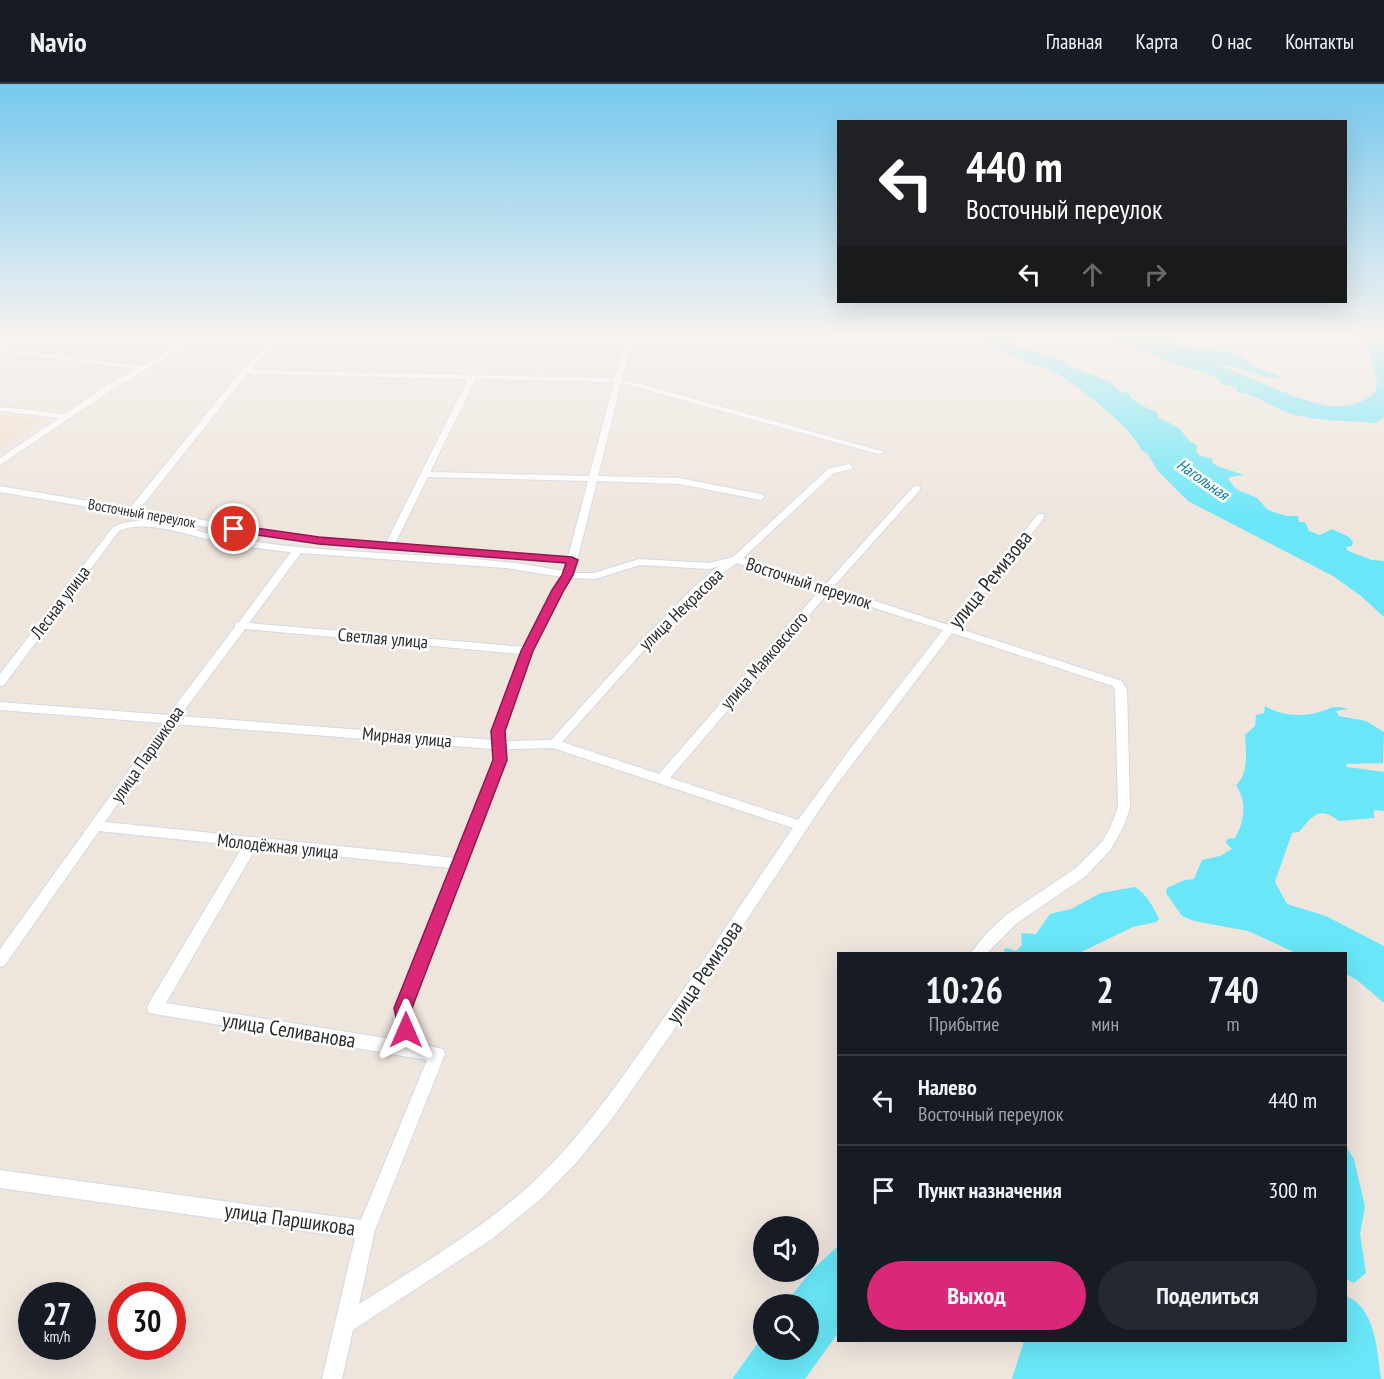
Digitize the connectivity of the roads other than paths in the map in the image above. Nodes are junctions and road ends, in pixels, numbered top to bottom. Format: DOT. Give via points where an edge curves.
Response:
graph roads {
  1 [pos="91,399"];
  2 [pos="223,399"];
  3 [pos="462,399"];
  4 [pos="613,399"];
  5 [pos="686,399"];
  6 [pos="0,409"];
  7 [pos="67,417"];
  8 [pos="881,452"];
  9 [pos="0,462"];
  10 [pos="849,467"];
  11 [pos="425,474"];
  12 [pos="593,478"];
  13 [pos="917,488"];
  14 [pos="0,489"];
  15 [pos="761,497"];
  16 [pos="132,512"];
  17 [pos="1041,516"];
  18 [pos="122,525"];
  19 [pos="389,546"];
  20 [pos="298,550"];
  21 [pos="736,559"];
  22 [pos="572,560"];
  23 [pos="568,575"];
  24 [pos="827,588"];
  25 [pos="239,625"];
  26 [pos="950,630"];
  27 [pos="527,651"];
  28 [pos="0,682"];
  29 [pos="0,706"];
  30 [pos="172,718"];
  31 [pos="554,744"];
  32 [pos="499,745"];
  33 [pos="661,780"];
  34 [pos="96,826"];
  35 [pos="801,826"];
  36 [pos="250,844"];
  37 [pos="460,864"];
  38 [pos="979,952"];
  39 [pos="0,961"];
  40 [pos="416,1050"];
  41 [pos="0,1179"];
  42 [pos="366,1230"];
  43 [pos="346,1323"];
  44 [pos="332,1379"];
  1 -- 7 [label="street"];
  2 -- 16 [label="street"];
  3 -- 11 [label="street"];
  4 -- 12 [label="street"];
  5 -- 8 [label="street"];
  6 -- 7 [label="street"];
  7 -- 9 [label="street"];
  10 -- 21 [label="street, улица Некрасова" via="831,471"];
  11 -- 12 [label="street"];
  11 -- 19 [label="street"];
  12 -- 15 [label="street" via="680,481"];
  12 -- 22 [label="street"];
  13 -- 24 [label="street, улица Маяковского"];
  14 -- 16 [label="street, Восточный переулок"];
  16 -- 19 [label="street, Восточный переулок" via="265,534"];
  17 -- 26 [label="street, улица Ремизова"];
  18 -- 20 [label="street, Восточный переулок" via="171,528"];
  18 -- 28 [label="street, Лесная улица"];
  19 -- 22 [label="street, Восточный переулок"];
  20 -- 23 [label="street, Восточный переулок" via="506,565"];
  20 -- 25 [label="street, улица Паршикова"];
  21 -- 23 [label="street, Восточный переулок" via="709,566 639,562 595,576"];
  21 -- 24 [label="street, Восточный переулок"];
  21 -- 31 [label="street, улица Некрасова" via="698,589"];
  22 -- 23 [label="street"];
  23 -- 27 [label="street"];
  24 -- 26 [label="street, Восточный переулок"];
  24 -- 33 [label="street, улица Маяковского"];
  25 -- 27 [label="street, Светлая улица"];
  25 -- 30 [label="street, улица Паршикова"];
  26 -- 35 [label="street, улица Ремизова"];
  26 -- 38 [label="street, Восточный переулок" via="1102,677 1118,684 1121,690 1124,808 1119,824 1090,867 1015,916"];
  27 -- 32 [label="street" via="498,731"];
  29 -- 30 [label="street, Мирная улица"];
  30 -- 32 [label="street, Мирная улица"];
  30 -- 34 [label="street, улица Паршикова"];
  31 -- 32 [label="street, Мирная улица"];
  31 -- 33 [label="street, Мирная улица"];
  32 -- 37 [label="street" via="500,760"];
  33 -- 35 [label="street, Мирная улица"];
  34 -- 36 [label="street, Молодёжная улица"];
  34 -- 39 [label="street, улица Паршикова"];
  35 -- 43 [label="street, улица Ремизова" via="703,976 562,1167 482,1235"];
  36 -- 37 [label="street, Молодёжная улица"];
  36 -- 40 [label="street, улица Селиванова" via="154,1008"];
  37 -- 40 [label="street" via="403,1008 406,1030"];
  40 -- 42 [label="street, улица Селиванова" via="437,1054"];
  41 -- 42 [label="street, улица Паршикова"];
  42 -- 43 [label="street, улица Селиванова"];
  43 -- 44 [label="street"];
}
